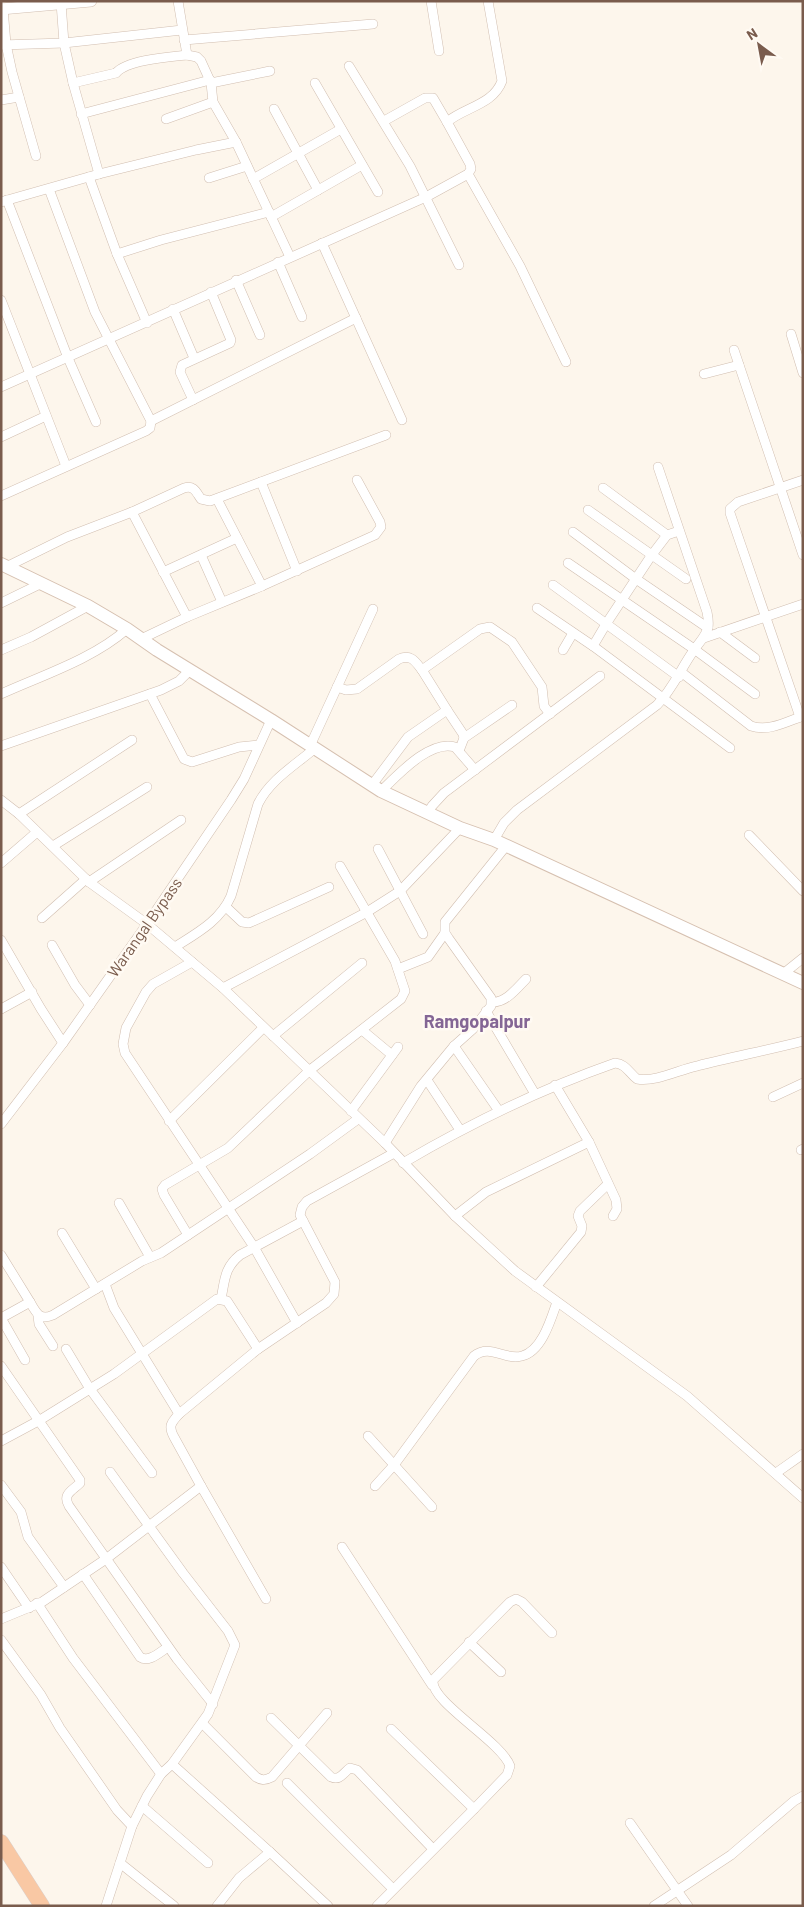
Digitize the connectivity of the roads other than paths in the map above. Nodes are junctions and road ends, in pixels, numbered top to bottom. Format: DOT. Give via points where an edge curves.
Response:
graph roads {
  1 [pos="91,1"];
  2 [pos="178,1"];
  3 [pos="431,1"];
  4 [pos="488,1"];
  5 [pos="61,3"];
  6 [pos="2,8"];
  7 [pos="373,24"];
  8 [pos="182,30"];
  9 [pos="184,40"];
  10 [pos="64,42"];
  11 [pos="4,45"];
  12 [pos="439,51"];
  13 [pos="187,55"];
  14 [pos="349,66"];
  15 [pos="270,71"];
  16 [pos="210,81"];
  17 [pos="73,83"];
  18 [pos="315,83"];
  19 [pos="19,97"];
  20 [pos="1,100"];
  21 [pos="213,102"];
  22 [pos="274,109"];
  23 [pos="81,114"];
  24 [pos="166,119"];
  25 [pos="384,121"];
  26 [pos="447,122"];
  27 [pos="341,129"];
  28 [pos="236,142"];
  29 [pos="298,154"];
  30 [pos="36,156"];
  31 [pos="362,165"];
  32 [pos="247,166"];
  33 [pos="99,174"];
  34 [pos="468,174"];
  35 [pos="89,177"];
  36 [pos="209,178"];
  37 [pos="253,179"];
  38 [pos="49,189"];
  39 [pos="318,190"];
  40 [pos="378,192"];
  41 [pos="426,197"];
  42 [pos="4,201"];
  43 [pos="270,214"];
  44 [pos="322,243"];
  45 [pos="117,254"];
  46 [pos="290,256"];
  47 [pos="278,262"];
  48 [pos="459,265"];
  49 [pos="236,280"];
  50 [pos="211,292"];
  51 [pos="1,300"];
  52 [pos="174,309"];
  53 [pos="302,317"];
  54 [pos="356,318"];
  55 [pos="147,323"];
  56 [pos="791,334"];
  57 [pos="260,335"];
  58 [pos="109,338"];
  59 [pos="734,350"];
  60 [pos="68,358"];
  61 [pos="194,358"];
  62 [pos="566,362"];
  63 [pos="739,365"];
  64 [pos="803,373"];
  65 [pos="704,374"];
  66 [pos="31,375"];
  67 [pos="1,387"];
  68 [pos="193,400"];
  69 [pos="46,416"];
  70 [pos="402,420"];
  71 [pos="151,421"];
  72 [pos="96,422"];
  73 [pos="386,436"];
  74 [pos="1,437"];
  75 [pos="66,466"];
  76 [pos="658,467"];
  77 [pos="357,480"];
  78 [pos="803,480"];
  79 [pos="262,482"];
  80 [pos="603,488"];
  81 [pos="780,488"];
  82 [pos="1,496"];
  83 [pos="217,498"];
  84 [pos="588,510"];
  85 [pos="132,512"];
  86 [pos="679,531"];
  87 [pos="573,532"];
  88 [pos="667,535"];
  89 [pos="237,538"];
  90 [pos="201,555"];
  91 [pos="803,555"];
  92 [pos="651,556"];
  93 [pos="568,563"];
  94 [pos="4,566"];
  95 [pos="297,571"];
  96 [pos="163,572"];
  97 [pos="636,578"];
  98 [pos="686,579"];
  99 [pos="40,584"];
  100 [pos="553,585"];
  101 [pos="262,586"];
  102 [pos="621,601"];
  103 [pos="222,602"];
  104 [pos="1,603"];
  105 [pos="803,604"];
  106 [pos="88,606"];
  107 [pos="537,608"];
  108 [pos="373,609"];
  109 [pos="187,616"];
  110 [pos="765,618"];
  111 [pos="606,624"];
  112 [pos="708,628"];
  113 [pos="127,629"];
  114 [pos="720,632"];
  115 [pos="573,633"];
  116 [pos="704,638"];
  117 [pos="141,639"];
  118 [pos="593,646"];
  119 [pos="1,650"];
  120 [pos="563,650"];
  121 [pos="694,650"];
  122 [pos="756,658"];
  123 [pos="190,670"];
  124 [pos="422,670"];
  125 [pos="680,674"];
  126 [pos="600,676"];
  127 [pos="337,687"];
  128 [pos="1,694"];
  129 [pos="150,694"];
  130 [pos="755,694"];
  131 [pos="664,698"];
  132 [pos="512,705"];
  133 [pos="447,710"];
  134 [pos="550,714"];
  135 [pos="802,716"];
  136 [pos="271,720"];
  137 [pos="464,738"];
  138 [pos="132,740"];
  139 [pos="259,745"];
  140 [pos="1,746"];
  141 [pos="312,748"];
  142 [pos="730,748"];
  143 [pos="459,751"];
  144 [pos="475,770"];
  145 [pos="146,787"];
  146 [pos="377,788"];
  147 [pos="1,800"];
  148 [pos="428,813"];
  149 [pos="18,814"];
  150 [pos="182,820"];
  151 [pos="460,828"];
  152 [pos="37,832"];
  153 [pos="749,835"];
  154 [pos="494,840"];
  155 [pos="53,846"];
  156 [pos="506,846"];
  157 [pos="378,849"];
  158 [pos="1,863"];
  159 [pos="340,866"];
  160 [pos="87,880"];
  161 [pos="329,887"];
  162 [pos="400,891"];
  163 [pos="803,891"];
  164 [pos="226,906"];
  165 [pos="367,912"];
  166 [pos="42,918"];
  167 [pos="147,924"];
  168 [pos="445,933"];
  169 [pos="423,934"];
  170 [pos="1,940"];
  171 [pos="52,945"];
  172 [pos="175,947"];
  173 [pos="803,958"];
  174 [pos="192,962"];
  175 [pos="362,962"];
  176 [pos="398,969"];
  177 [pos="783,974"];
  178 [pos="526,979"];
  179 [pos="803,984"];
  180 [pos="223,988"];
  181 [pos="32,992"];
  182 [pos="492,1002"];
  183 [pos="90,1005"];
  184 [pos="1,1009"];
  185 [pos="486,1011"];
  186 [pos="263,1028"];
  187 [pos="362,1030"];
  188 [pos="273,1036"];
  189 [pos="803,1041"];
  190 [pos="62,1043"];
  191 [pos="454,1046"];
  192 [pos="398,1047"];
  193 [pos="392,1055"];
  194 [pos="310,1070"];
  195 [pos="427,1080"];
  196 [pos="803,1083"];
  197 [pos="555,1085"];
  198 [pos="535,1094"];
  199 [pos="774,1097"];
  200 [pos="351,1111"];
  201 [pos="499,1111"];
  202 [pos="358,1119"];
  203 [pos="169,1121"];
  204 [pos="1,1124"];
  205 [pos="460,1130"];
  206 [pos="589,1142"];
  207 [pos="385,1143"];
  208 [pos="394,1153"];
  209 [pos="403,1164"];
  210 [pos="199,1166"];
  211 [pos="608,1184"];
  212 [pos="119,1204"];
  213 [pos="227,1208"];
  214 [pos="455,1216"];
  215 [pos="613,1216"];
  216 [pos="303,1221"];
  217 [pos="62,1233"];
  218 [pos="188,1235"];
  219 [pos="254,1247"];
  220 [pos="1,1255"];
  221 [pos="150,1257"];
  222 [pos="105,1284"];
  223 [pos="536,1287"];
  224 [pos="96,1289"];
  225 [pos="221,1299"];
  226 [pos="30,1302"];
  227 [pos="557,1302"];
  228 [pos="38,1316"];
  229 [pos="1,1318"];
  230 [pos="297,1323"];
  231 [pos="53,1346"];
  232 [pos="66,1349"];
  233 [pos="258,1349"];
  234 [pos="142,1354"];
  235 [pos="25,1360"];
  236 [pos="3,1371"];
  237 [pos="90,1389"];
  238 [pos="179,1414"];
  239 [pos="40,1420"];
  240 [pos="368,1436"];
  241 [pos="1,1441"];
  242 [pos="803,1454"];
  243 [pos="394,1464"];
  244 [pos="110,1472"];
  245 [pos="152,1473"];
  246 [pos="776,1473"];
  247 [pos="1,1485"];
  248 [pos="201,1486"];
  249 [pos="375,1486"];
  250 [pos="803,1498"];
  251 [pos="432,1507"];
  252 [pos="149,1526"];
  253 [pos="342,1547"];
  254 [pos="106,1558"];
  255 [pos="1,1566"];
  256 [pos="83,1574"];
  257 [pos="64,1587"];
  258 [pos="266,1599"];
  259 [pos="33,1606"];
  260 [pos="1,1619"];
  261 [pos="552,1632"];
  262 [pos="1,1640"];
  263 [pos="469,1642"];
  264 [pos="168,1647"];
  265 [pos="501,1672"];
  266 [pos="432,1685"];
  267 [pos="213,1704"];
  268 [pos="327,1713"];
  269 [pos="271,1718"];
  270 [pos="202,1724"];
  271 [pos="391,1729"];
  272 [pos="299,1746"];
  273 [pos="172,1764"];
  274 [pos="161,1774"];
  275 [pos="287,1783"];
  276 [pos="803,1796"];
  277 [pos="142,1806"];
  278 [pos="474,1809"];
  279 [pos="630,1823"];
  280 [pos="132,1826"];
  281 [pos="1,1842"];
  282 [pos="433,1849"];
  283 [pos="270,1852"];
  284 [pos="120,1863"];
  285 [pos="208,1863"];
  286 [pos="393,1889"];
  287 [pos="676,1891"];
  288 [pos="39,1904"];
  289 [pos="106,1906"];
  290 [pos="174,1906"];
  291 [pos="217,1906"];
  292 [pos="328,1906"];
  293 [pos="377,1906"];
  294 [pos="654,1906"];
  295 [pos="688,1906"];
  1 -- 5 [label="street"];
  2 -- 8 [label="street"];
  3 -- 12 [label="street"];
  4 -- 26 [label="street" via="502,81 489,99 461,111"];
  5 -- 6 [label="street"];
  5 -- 10 [label="street"];
  6 -- 11 [label="street"];
  7 -- 9 [label="street"];
  8 -- 9 [label="street"];
  8 -- 10 [label="street"];
  9 -- 13 [label="street"];
  10 -- 11 [label="street"];
  10 -- 17 [label="street"];
  11 -- 19 [label="street"];
  13 -- 16 [label="street" via="197,57"];
  13 -- 17 [label="street" via="152,60"];
  14 -- 25 [label="street"];
  15 -- 16 [label="street"];
  16 -- 21 [label="street"];
  16 -- 23 [label="street"];
  17 -- 23 [label="street"];
  18 -- 27 [label="street"];
  19 -- 20 [label="street"];
  19 -- 30 [label="street"];
  21 -- 24 [label="street"];
  21 -- 28 [label="street"];
  22 -- 29 [label="street"];
  23 -- 33 [label="street"];
  25 -- 26 [label="street" via="430,97 434,98"];
  25 -- 41 [label="street"];
  26 -- 34 [label="street" via="470,164"];
  27 -- 29 [label="street"];
  27 -- 31 [label="street"];
  28 -- 32 [label="street"];
  28 -- 33 [label="street"];
  29 -- 37 [label="street"];
  29 -- 39 [label="street"];
  31 -- 39 [label="street"];
  31 -- 40 [label="street"];
  32 -- 36 [label="street"];
  32 -- 37 [label="street"];
  33 -- 35 [label="street"];
  34 -- 41 [label="street"];
  34 -- 62 [label="street" via="520,266"];
  35 -- 38 [label="street"];
  35 -- 45 [label="street"];
  37 -- 43 [label="street"];
  38 -- 42 [label="street"];
  38 -- 58 [label="street" via="88,295"];
  39 -- 43 [label="street"];
  41 -- 44 [label="street"];
  41 -- 48 [label="street"];
  42 -- 60 [label="street"];
  43 -- 45 [label="street"];
  43 -- 46 [label="street"];
  44 -- 46 [label="street"];
  44 -- 54 [label="street"];
  45 -- 55 [label="street"];
  46 -- 47 [label="street"];
  47 -- 49 [label="street"];
  47 -- 53 [label="street"];
  49 -- 50 [label="street"];
  49 -- 57 [label="street"];
  50 -- 52 [label="street"];
  50 -- 61 [label="street" via="232,340"];
  51 -- 66 [label="street"];
  52 -- 55 [label="street"];
  52 -- 61 [label="street"];
  54 -- 68 [label="street"];
  54 -- 70 [label="street"];
  55 -- 58 [label="street"];
  56 -- 64 [label="street"];
  58 -- 60 [label="street"];
  58 -- 71 [label="street"];
  59 -- 63 [label="street"];
  60 -- 66 [label="street"];
  60 -- 72 [label="street"];
  61 -- 68 [label="street" via="180,368"];
  63 -- 65 [label="street"];
  63 -- 81 [label="street"];
  66 -- 67 [label="street"];
  66 -- 69 [label="street"];
  68 -- 71 [label="street"];
  69 -- 74 [label="street"];
  69 -- 75 [label="street"];
  71 -- 75 [label="street" via="146,431"];
  73 -- 79 [label="street"];
  75 -- 82 [label="street"];
  76 -- 86 [label="street"];
  77 -- 95 [label="street" via="380,522 378,532"];
  78 -- 81 [label="street"];
  79 -- 83 [label="street"];
  79 -- 95 [label="street"];
  80 -- 88 [label="street"];
  81 -- 91 [label="street"];
  81 -- 110 [label="street" via="738,502 730,509"];
  83 -- 85 [label="street" via="205,501 189,486"];
  83 -- 89 [label="street"];
  84 -- 92 [label="street"];
  85 -- 94 [label="street"];
  85 -- 96 [label="street"];
  86 -- 88 [label="street"];
  86 -- 112 [label="street" via="707,612"];
  87 -- 97 [label="street"];
  88 -- 92 [label="street"];
  89 -- 90 [label="street"];
  89 -- 101 [label="street"];
  90 -- 96 [label="street"];
  90 -- 103 [label="street"];
  92 -- 97 [label="street"];
  92 -- 98 [label="street"];
  93 -- 102 [label="street"];
  94 -- 99 [label="main road"];
  95 -- 101 [label="street"];
  96 -- 109 [label="street"];
  97 -- 102 [label="street"];
  97 -- 112 [label="street"];
  99 -- 104 [label="street"];
  99 -- 106 [label="main road"];
  100 -- 111 [label="street"];
  101 -- 103 [label="street"];
  102 -- 111 [label="street"];
  102 -- 121 [label="street"];
  103 -- 109 [label="street"];
  105 -- 110 [label="street"];
  106 -- 113 [label="main road"];
  106 -- 119 [label="street"];
  107 -- 115 [label="street"];
  108 -- 127 [label="street"];
  109 -- 117 [label="street"];
  110 -- 114 [label="street"];
  110 -- 135 [label="street"];
  111 -- 118 [label="street"];
  111 -- 125 [label="street"];
  112 -- 116 [label="street"];
  113 -- 117 [label="main road"];
  113 -- 128 [label="street" via="99,650"];
  114 -- 116 [label="street"];
  114 -- 122 [label="street"];
  115 -- 118 [label="street"];
  115 -- 120 [label="street"];
  116 -- 121 [label="street"];
  117 -- 123 [label="main road"];
  118 -- 131 [label="street"];
  121 -- 125 [label="street"];
  121 -- 130 [label="street"];
  123 -- 129 [label="street" via="179,681"];
  123 -- 136 [label="main road"];
  124 -- 127 [label="street" via="413,659 404,657 357,689"];
  124 -- 133 [label="street"];
  124 -- 134 [label="street" via="480,629 490,627 512,642 542,687 544,706"];
  125 -- 131 [label="street"];
  125 -- 135 [label="street" via="759,729"];
  126 -- 134 [label="street"];
  127 -- 141 [label="street"];
  129 -- 139 [label="street" via="188,762 239,746"];
  129 -- 140 [label="street"];
  131 -- 142 [label="street"];
  131 -- 154 [label="street" via="517,810"];
  132 -- 137 [label="street"];
  133 -- 137 [label="street"];
  133 -- 146 [label="street" via="408,737"];
  134 -- 144 [label="street"];
  136 -- 139 [label="street, Warangal Bypass"];
  136 -- 141 [label="main road"];
  137 -- 143 [label="street"];
  138 -- 149 [label="street"];
  139 -- 167 [label="street, Warangal Bypass" via="231,800"];
  141 -- 146 [label="main road"];
  141 -- 164 [label="street" via="263,794"];
  143 -- 144 [label="street"];
  143 -- 146 [label="street" via="455,747 444,746 418,757"];
  144 -- 148 [label="street" via="438,798"];
  145 -- 155 [label="street"];
  146 -- 148 [label="main road"];
  147 -- 149 [label="street"];
  148 -- 151 [label="main road"];
  149 -- 152 [label="street"];
  150 -- 160 [label="street"];
  151 -- 154 [label="main road"];
  151 -- 162 [label="street"];
  152 -- 155 [label="street"];
  152 -- 158 [label="street"];
  153 -- 163 [label="street"];
  154 -- 156 [label="main road"];
  155 -- 160 [label="street"];
  156 -- 168 [label="street" via="445,922"];
  156 -- 177 [label="main road"];
  157 -- 162 [label="street"];
  159 -- 165 [label="street"];
  160 -- 166 [label="street"];
  160 -- 167 [label="street"];
  161 -- 164 [label="street" via="249,923 242,922"];
  162 -- 165 [label="street"];
  162 -- 169 [label="street"];
  164 -- 172 [label="street" via="215,920"];
  165 -- 176 [label="street"];
  165 -- 180 [label="street"];
  167 -- 172 [label="street"];
  167 -- 183 [label="street, Warangal Bypass"];
  168 -- 176 [label="street" via="428,957"];
  168 -- 182 [label="street"];
  170 -- 181 [label="street"];
  171 -- 183 [label="street"];
  172 -- 174 [label="street"];
  173 -- 177 [label="street"];
  174 -- 180 [label="street"];
  174 -- 203 [label="street" via="153,984 124,1035 125,1053"];
  175 -- 188 [label="street"];
  176 -- 187 [label="street" via="404,995"];
  177 -- 179 [label="main road"];
  178 -- 182 [label="street" via="504,999"];
  180 -- 186 [label="street"];
  181 -- 184 [label="street"];
  181 -- 190 [label="street"];
  182 -- 185 [label="street"];
  183 -- 190 [label="street, Warangal Bypass"];
  185 -- 191 [label="street" via="473,1029"];
  185 -- 198 [label="street"];
  186 -- 188 [label="street"];
  186 -- 203 [label="street"];
  187 -- 193 [label="street"];
  187 -- 194 [label="street"];
  188 -- 194 [label="street"];
  189 -- 197 [label="street" via="651,1079 637,1079 626,1066 615,1063"];
  190 -- 204 [label="street, Warangal Bypass"];
  191 -- 195 [label="street"];
  191 -- 201 [label="street"];
  192 -- 193 [label="street"];
  193 -- 200 [label="street"];
  194 -- 200 [label="street"];
  194 -- 210 [label="street" via="236,1141"];
  195 -- 205 [label="street"];
  195 -- 207 [label="street"];
  196 -- 199 [label="street"];
  197 -- 198 [label="street"];
  197 -- 206 [label="street"];
  198 -- 201 [label="street"];
  200 -- 202 [label="street"];
  201 -- 205 [label="street"];
  202 -- 207 [label="street"];
  202 -- 213 [label="street"];
  203 -- 210 [label="street"];
  205 -- 209 [label="street"];
  206 -- 211 [label="street"];
  206 -- 214 [label="street" via="486,1192"];
  207 -- 208 [label="street"];
  208 -- 209 [label="street"];
  208 -- 216 [label="street" via="307,1201 300,1211"];
  209 -- 214 [label="street"];
  210 -- 213 [label="street"];
  210 -- 218 [label="street" via="162,1189"];
  211 -- 215 [label="street" via="617,1206"];
  211 -- 223 [label="street" via="580,1211 581,1232"];
  212 -- 221 [label="street"];
  213 -- 218 [label="street"];
  213 -- 219 [label="street"];
  214 -- 223 [label="street"];
  216 -- 219 [label="street"];
  216 -- 230 [label="street" via="330,1270 336,1289 326,1303"];
  217 -- 224 [label="street"];
  218 -- 221 [label="street"];
  219 -- 225 [label="street" via="240,1255 227,1269"];
  219 -- 230 [label="street"];
  220 -- 226 [label="street"];
  221 -- 222 [label="street"];
  222 -- 224 [label="street"];
  222 -- 234 [label="street" via="114,1308"];
  223 -- 227 [label="street"];
  224 -- 228 [label="street" via="54,1315"];
  225 -- 233 [label="street" via="227,1301"];
  225 -- 234 [label="street" via="211,1302"];
  226 -- 228 [label="street"];
  226 -- 229 [label="street"];
  227 -- 243 [label="street" via="548,1329 530,1352 522,1357 485,1350 474,1356"];
  227 -- 246 [label="street" via="687,1396"];
  228 -- 231 [label="street" via="39,1324"];
  229 -- 235 [label="street"];
  230 -- 233 [label="street"];
  232 -- 237 [label="street"];
  233 -- 238 [label="street"];
  234 -- 237 [label="street"];
  234 -- 238 [label="street"];
  236 -- 239 [label="street"];
  237 -- 239 [label="street"];
  237 -- 245 [label="street"];
  238 -- 248 [label="street" via="170,1424 170,1430"];
  239 -- 241 [label="street"];
  239 -- 254 [label="street" via="80,1480 66,1495 66,1502"];
  240 -- 243 [label="street"];
  242 -- 246 [label="street"];
  243 -- 249 [label="street"];
  243 -- 251 [label="street"];
  244 -- 252 [label="street"];
  246 -- 250 [label="street"];
  247 -- 257 [label="street" via="21,1512 28,1537"];
  248 -- 252 [label="street"];
  248 -- 258 [label="street"];
  252 -- 254 [label="street"];
  252 -- 267 [label="street" via="233,1638 233,1654"];
  253 -- 266 [label="street"];
  254 -- 256 [label="street"];
  254 -- 264 [label="street"];
  255 -- 259 [label="street"];
  256 -- 257 [label="street"];
  256 -- 264 [label="street" via="143,1660"];
  257 -- 259 [label="street"];
  259 -- 260 [label="street"];
  259 -- 274 [label="street"];
  261 -- 263 [label="street" via="516,1600 510,1602"];
  262 -- 280 [label="street" via="117,1810"];
  263 -- 265 [label="street"];
  263 -- 266 [label="street" via="436,1675"];
  264 -- 267 [label="street"];
  266 -- 278 [label="street" via="508,1760 507,1775"];
  267 -- 270 [label="street"];
  268 -- 272 [label="street"];
  269 -- 272 [label="street"];
  270 -- 272 [label="street" via="261,1780 272,1777"];
  270 -- 273 [label="street"];
  271 -- 278 [label="street"];
  272 -- 282 [label="street" via="334,1778 350,1768 357,1770"];
  273 -- 274 [label="street"];
  273 -- 283 [label="street"];
  274 -- 277 [label="street"];
  275 -- 286 [label="street"];
  276 -- 287 [label="street" via="731,1855"];
  277 -- 280 [label="street"];
  277 -- 285 [label="street"];
  278 -- 282 [label="street"];
  279 -- 287 [label="street"];
  280 -- 284 [label="street"];
  281 -- 288 [label="highway"];
  282 -- 286 [label="street"];
  283 -- 291 [label="street" via="239,1878"];
  283 -- 292 [label="street"];
  284 -- 289 [label="street"];
  284 -- 290 [label="street"];
  286 -- 293 [label="street"];
  287 -- 294 [label="street"];
  287 -- 295 [label="street"];
}
